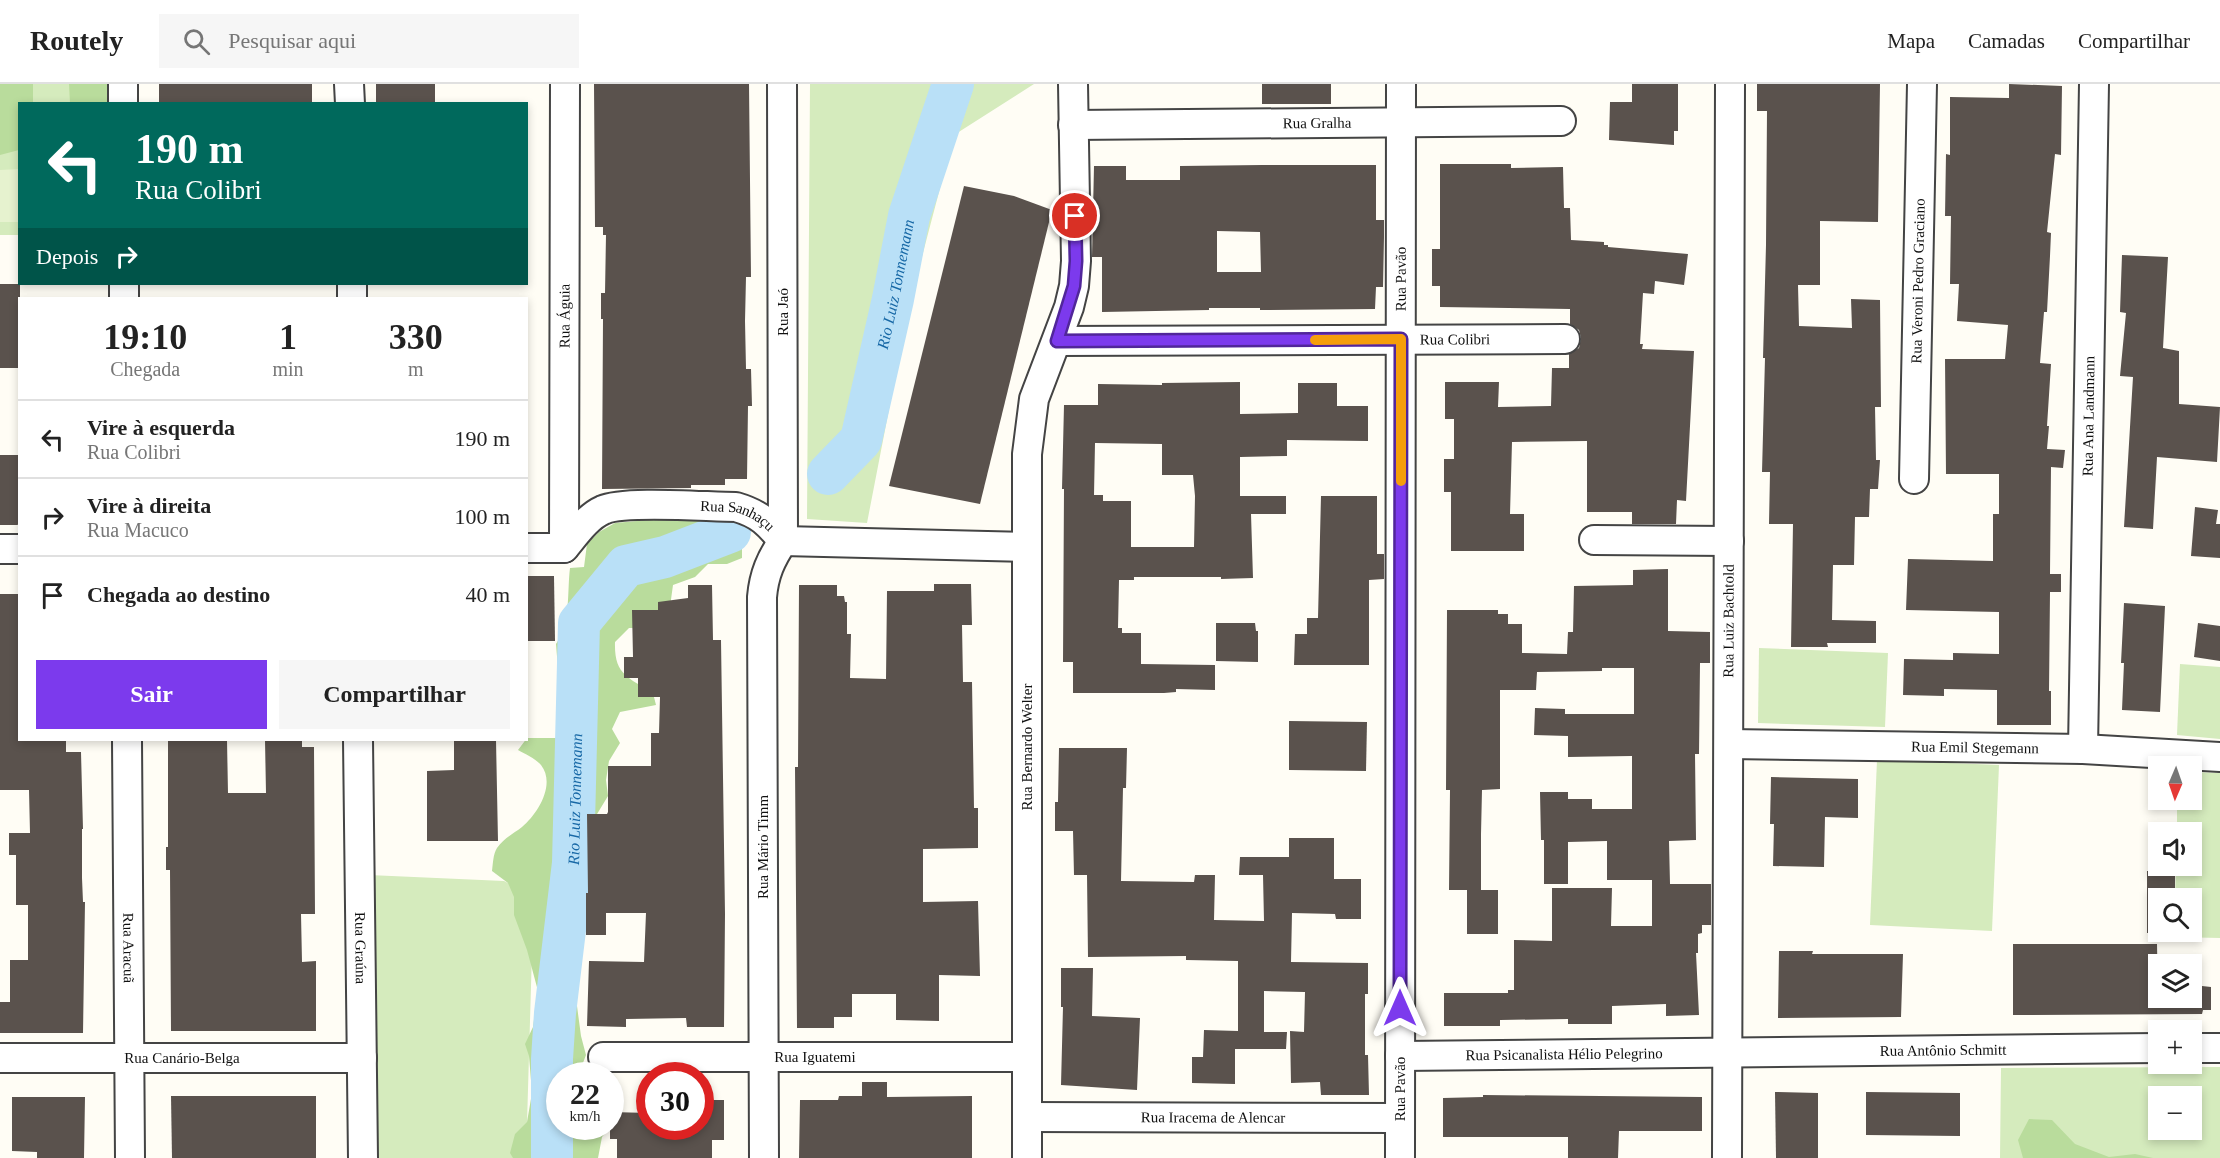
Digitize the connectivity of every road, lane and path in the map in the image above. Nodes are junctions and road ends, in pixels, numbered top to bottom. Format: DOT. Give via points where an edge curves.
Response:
graph roads {
  1 [pos="123,84"];
  2 [pos="349,84"];
  3 [pos="565,84"];
  4 [pos="783,84"];
  5 [pos="1072,84"];
  6 [pos="1401,84"];
  7 [pos="1730,84"];
  8 [pos="1922,84"];
  9 [pos="2094,84"];
  10 [pos="123,102"];
  11 [pos="350,102"];
  12 [pos="1562,121"];
  13 [pos="1401,123"];
  14 [pos="1073,125"];
  15 [pos="1401,339"];
  16 [pos="1565,339"];
  17 [pos="1057,341"];
  18 [pos="1914,479"];
  19 [pos="1594,540"];
  20 [pos="783,541"];
  21 [pos="1729,541"];
  22 [pos="1027,547"];
  23 [pos="528,548"];
  24 [pos="564,548"];
  25 [pos="0,549"];
  26 [pos="18,549"];
  27 [pos="127,741"];
  28 [pos="358,741"];
  29 [pos="1729,744"];
  30 [pos="2084,749"];
  31 [pos="2220,757"];
  32 [pos="2148,1048"];
  33 [pos="2202,1048"];
  34 [pos="2220,1048"];
  35 [pos="1728,1052"];
  36 [pos="1400,1056"];
  37 [pos="603,1057"];
  38 [pos="1027,1057"];
  39 [pos="0,1058"];
  40 [pos="129,1058"];
  41 [pos="362,1058"];
  42 [pos="764,1058"];
  43 [pos="1027,1117"];
  44 [pos="1400,1118"];
  45 [pos="130,1158"];
  46 [pos="363,1158"];
  47 [pos="764,1158"];
  48 [pos="1027,1158"];
  49 [pos="1400,1158"];
  50 [pos="1727,1158"];
  1 -- 10 [label="street"];
  2 -- 11 [label="street"];
  3 -- 24 [label="street, Rua Águia"];
  4 -- 20 [label="street, Rua Jaó"];
  5 -- 14 [label="street, Rua Bernardo Welter"];
  6 -- 13 [label="street, Rua Pavão"];
  7 -- 21 [label="street, Rua Luiz Bachtold"];
  8 -- 18 [label="street, Rua Veroni Pedro Graciano"];
  9 -- 30 [label="street, Rua Ana Landmann"];
  12 -- 13 [label="street, Rua Gralha"];
  13 -- 14 [label="street, Rua Gralha"];
  13 -- 15 [label="street, Rua Pavão"];
  14 -- 17 [label="street, Rua Bernardo Welter" via="1076,261 1071,296"];
  15 -- 16 [label="street, Rua Colibri"];
  15 -- 17 [label="street, Rua Colibri"];
  15 -- 36 [label="street, Rua Pavão"];
  17 -- 22 [label="street, Rua Bernardo Welter" via="1039,382 1029,424"];
  19 -- 21 [label="street"];
  20 -- 22 [label="street, Rua Sanhaçu"];
  20 -- 24 [label="street, Rua Sanhaçu" via="753,512 736,507 626,506 604,509 590,518"];
  20 -- 42 [label="street, Rua Mário Timm" via="764,578 762,597"];
  21 -- 29 [label="street, Rua Luiz Bachtold"];
  22 -- 38 [label="street, Rua Bernardo Welter"];
  23 -- 24 [label="street"];
  25 -- 26 [label="street"];
  27 -- 40 [label="street, Rua Aracuã"];
  28 -- 41 [label="street, Rua Graúna"];
  29 -- 30 [label="street, Rua Emil Stegemann"];
  29 -- 35 [label="street, Rua Luiz Bachtold"];
  30 -- 31 [label="street, Rua Emil Stegemann"];
  32 -- 35 [label="street, Rua Antônio Schmitt"];
  33 -- 34 [label="street"];
  35 -- 36 [label="street, Rua Psicanalista Hélio Pelegrino"];
  35 -- 50 [label="street, Rua Luiz Bachtold"];
  36 -- 44 [label="street, Rua Pavão"];
  37 -- 42 [label="street, Rua Iguatemi"];
  38 -- 42 [label="street, Rua Iguatemi"];
  38 -- 43 [label="street, Rua Bernardo Welter"];
  39 -- 40 [label="street, Rua Canário-Belga"];
  40 -- 41 [label="street, Rua Canário-Belga"];
  40 -- 45 [label="street, Rua Aracuã"];
  41 -- 46 [label="street, Rua Graúna"];
  42 -- 47 [label="street, Rua Mário Timm"];
  43 -- 44 [label="street, Rua Iracema de Alencar"];
  43 -- 48 [label="street, Rua Bernardo Welter"];
  44 -- 49 [label="street, Rua Pavão"];
}
